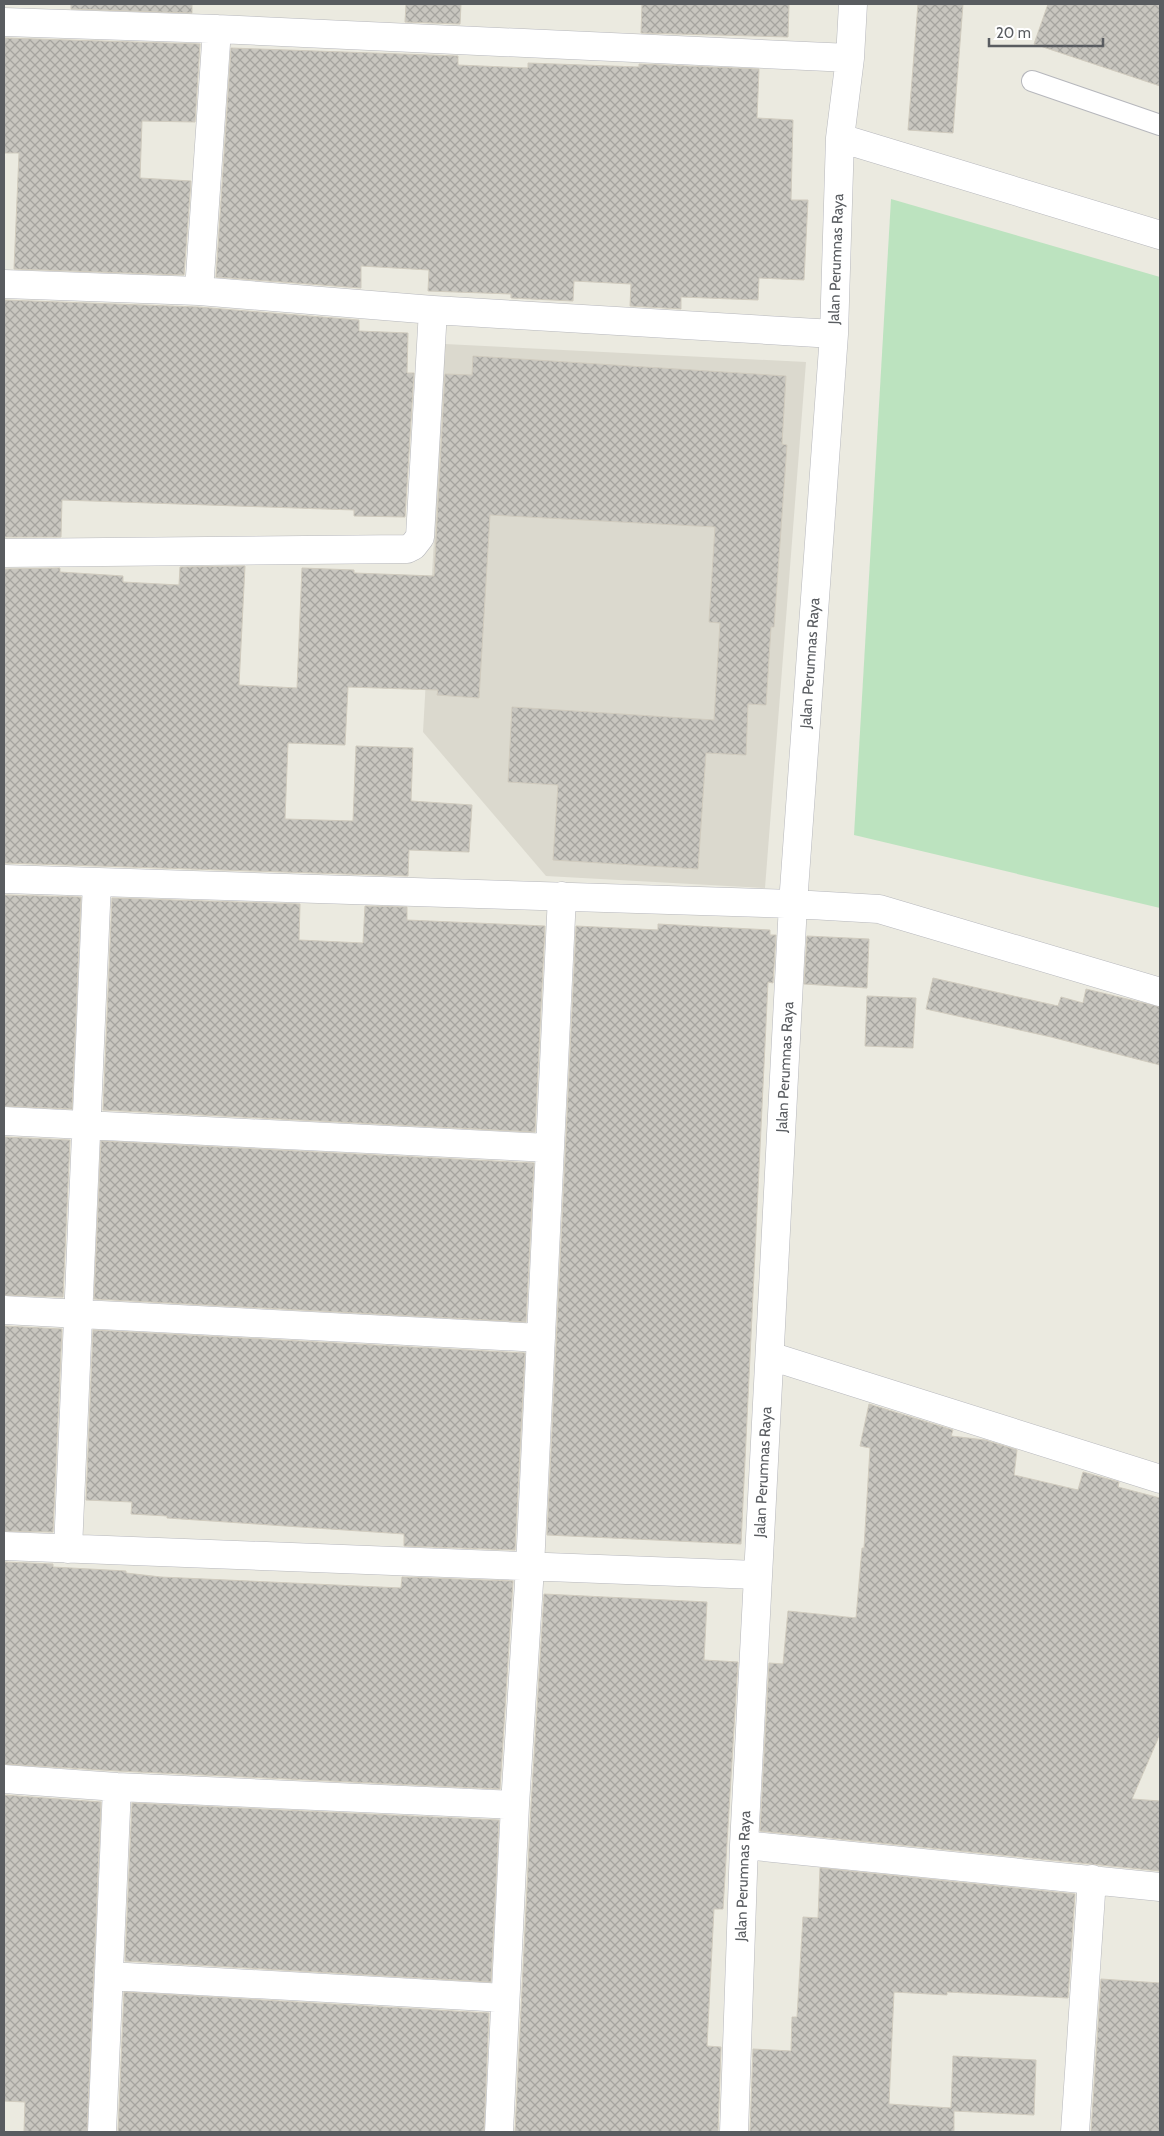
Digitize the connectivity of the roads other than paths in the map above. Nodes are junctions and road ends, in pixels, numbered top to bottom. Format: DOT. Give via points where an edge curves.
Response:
graph roads {
  1 [pos="853,4"];
  2 [pos="4,22"];
  3 [pos="217,29"];
  4 [pos="850,58"];
  5 [pos="1032,81"];
  6 [pos="1160,125"];
  7 [pos="840,138"];
  8 [pos="1160,235"];
  9 [pos="4,284"];
  10 [pos="199,291"];
  11 [pos="433,310"];
  12 [pos="834,334"];
  13 [pos="4,553"];
  14 [pos="4,878"];
  15 [pos="97,882"];
  16 [pos="562,896"];
  17 [pos="793,904"];
  18 [pos="1160,992"];
  19 [pos="4,1121"];
  20 [pos="88,1125"];
  21 [pos="550,1148"];
  22 [pos="4,1310"];
  23 [pos="78,1315"];
  24 [pos="542,1338"];
  25 [pos="770,1356"];
  26 [pos="1160,1479"];
  27 [pos="4,1546"];
  28 [pos="68,1549"];
  29 [pos="530,1567"];
  30 [pos="757,1575"];
  31 [pos="4,1779"];
  32 [pos="117,1787"];
  33 [pos="514,1805"];
  34 [pos="744,1845"];
  35 [pos="1092,1879"];
  36 [pos="1160,1887"];
  37 [pos="108,1976"];
  38 [pos="505,1998"];
  39 [pos="102,2132"];
  40 [pos="500,2132"];
  41 [pos="734,2132"];
  42 [pos="1075,2132"];
  1 -- 4 [label="street, Jalan Perumnas Raya"];
  2 -- 3 [label="street"];
  3 -- 4 [label="street"];
  3 -- 10 [label="street"];
  4 -- 7 [label="street, Jalan Perumnas Raya"];
  5 -- 6 [label="lane"];
  7 -- 8 [label="street"];
  7 -- 12 [label="street, Jalan Perumnas Raya"];
  9 -- 10 [label="street"];
  10 -- 11 [label="street"];
  11 -- 12 [label="street"];
  11 -- 13 [label="street" via="420,537 413,546 407,549"];
  12 -- 17 [label="street, Jalan Perumnas Raya"];
  14 -- 15 [label="street"];
  15 -- 16 [label="street"];
  15 -- 20 [label="street"];
  16 -- 17 [label="street"];
  16 -- 21 [label="street"];
  17 -- 18 [label="street" via="879,909"];
  17 -- 25 [label="street, Jalan Perumnas Raya"];
  19 -- 20 [label="street"];
  20 -- 21 [label="street"];
  20 -- 23 [label="street"];
  21 -- 24 [label="street"];
  22 -- 23 [label="street"];
  23 -- 24 [label="street"];
  23 -- 28 [label="street"];
  24 -- 29 [label="street"];
  25 -- 26 [label="street"];
  25 -- 30 [label="street, Jalan Perumnas Raya"];
  27 -- 28 [label="street"];
  28 -- 29 [label="street"];
  29 -- 30 [label="street"];
  29 -- 33 [label="street"];
  30 -- 34 [label="street, Jalan Perumnas Raya"];
  31 -- 32 [label="street"];
  32 -- 33 [label="street"];
  32 -- 37 [label="street"];
  33 -- 38 [label="street"];
  34 -- 35 [label="street"];
  34 -- 41 [label="street, Jalan Perumnas Raya"];
  35 -- 36 [label="street"];
  35 -- 42 [label="street"];
  37 -- 38 [label="street"];
  37 -- 39 [label="street"];
  38 -- 40 [label="street"];
}
